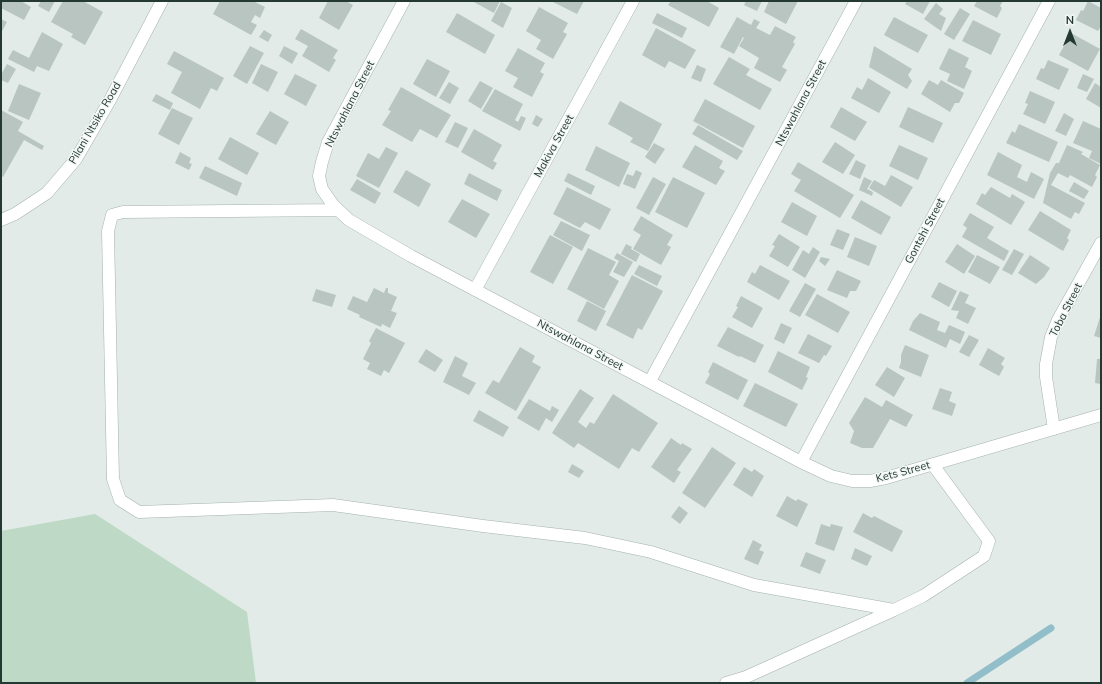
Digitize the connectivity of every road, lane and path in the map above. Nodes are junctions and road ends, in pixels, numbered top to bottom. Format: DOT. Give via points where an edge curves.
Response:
graph roads {
  1 [pos="162,1"];
  2 [pos="404,1"];
  3 [pos="633,1"];
  4 [pos="856,1"];
  5 [pos="1049,1"];
  6 [pos="338,210"];
  7 [pos="1,220"];
  8 [pos="1101,243"];
  9 [pos="475,290"];
  10 [pos="650,381"];
  11 [pos="1101,415"];
  12 [pos="1054,429"];
  13 [pos="801,462"];
  14 [pos="933,465"];
  15 [pos="894,610"];
  16 [pos="726,683"];
  1 -- 7 [label="street, Pilani Ntsiko Road" via="76,159 47,193"];
  2 -- 6 [label="street, Ntswahlana Street" via="328,142 319,176 322,189"];
  3 -- 9 [label="street, Makiva Street"];
  4 -- 10 [label="street, Ntswahlana Street"];
  5 -- 13 [label="street, Gontshi Street"];
  6 -- 9 [label="street, Ntswahlana Street" via="350,220 411,256"];
  6 -- 15 [label="street" via="123,212 112,215 108,231 113,479 120,500 139,512 333,505 585,538 652,552 754,585"];
  8 -- 12 [label="street, Toba Street" via="1051,337 1046,377"];
  9 -- 10 [label="street, Ntswahlana Street"];
  10 -- 13 [label="street, Kets Street"];
  11 -- 12 [label="street, Kets Street"];
  12 -- 14 [label="street, Kets Street"];
  13 -- 14 [label="street, Kets Street" via="831,476 852,482 886,478"];
  14 -- 15 [label="street" via="989,541 984,556 923,596"];
  15 -- 16 [label="street" via="746,677"];
}
